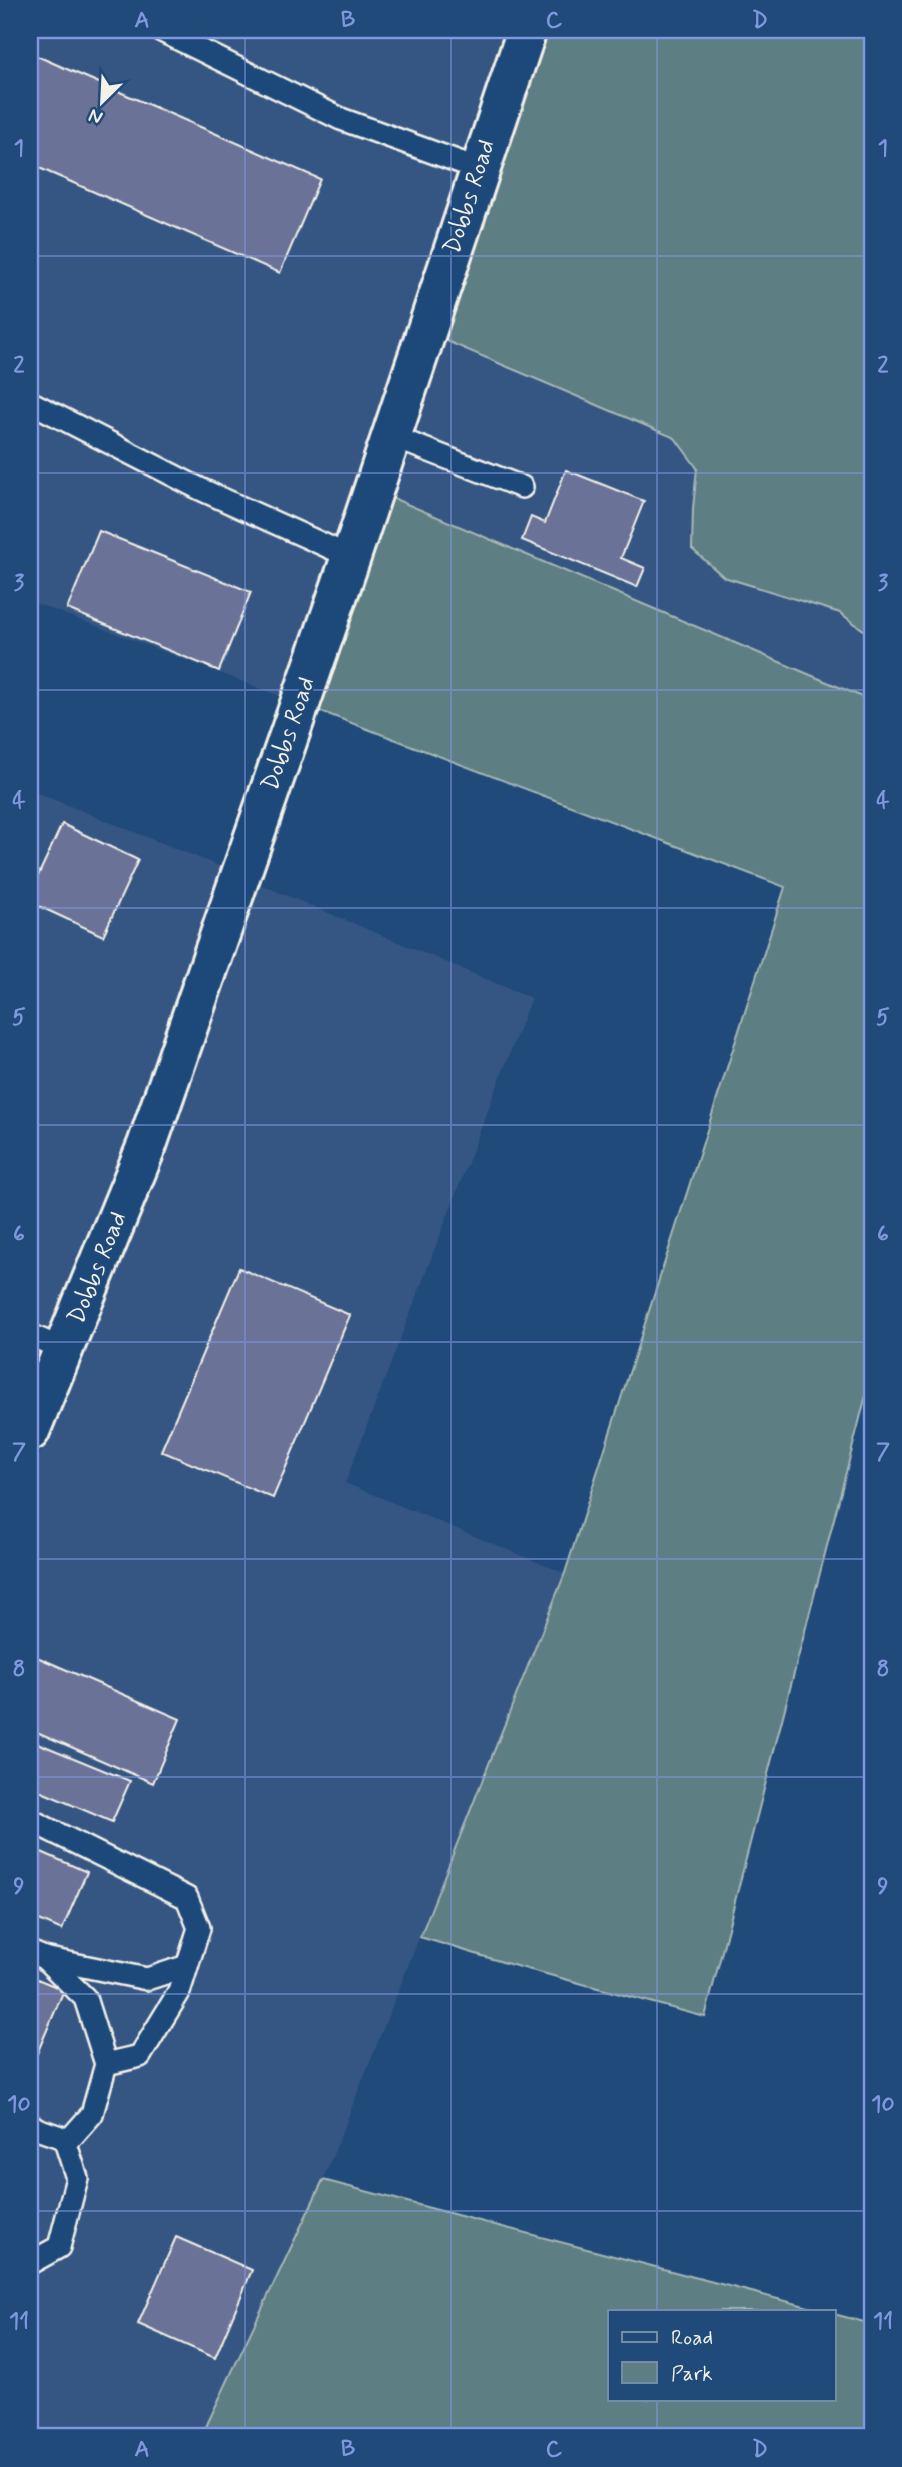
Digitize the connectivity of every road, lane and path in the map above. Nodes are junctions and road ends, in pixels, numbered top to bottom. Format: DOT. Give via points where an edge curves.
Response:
graph roads {
  1 [pos="160,30"];
  2 [pos="527,30"];
  3 [pos="479,169"];
  4 [pos="30,402"];
  5 [pos="391,436"];
  6 [pos="522,487"];
  7 [pos="351,557"];
  8 [pos="30,1335"];
  9 [pos="65,1350"];
  10 [pos="30,1431"];
  11 [pos="30,1820"];
  12 [pos="37,1955"];
  13 [pos="187,1966"];
  14 [pos="106,2064"];
  15 [pos="30,2124"];
  16 [pos="64,2138"];
  17 [pos="30,2263"];
  1 -- 3 [label="lane" via="341,119"];
  2 -- 3 [label="street, Dobbs Road"];
  3 -- 5 [label="street, Dobbs Road"];
  4 -- 7 [label="lane" via="200,489"];
  5 -- 6 [label="lane"];
  5 -- 7 [label="street, Dobbs Road"];
  7 -- 9 [label="street, Dobbs Road" via="147,1145"];
  8 -- 9 [label="lane"];
  9 -- 10 [label="street, Dobbs Road"];
  11 -- 13 [label="lane" via="187,1898 199,1928"];
  12 -- 13 [label="lane" via="147,1979"];
  12 -- 14 [label="lane" via="85,1997"];
  13 -- 14 [label="lane" via="179,1992 140,2056"];
  14 -- 16 [label="lane" via="92,2114 69,2140"];
  15 -- 16 [label="lane"];
  16 -- 17 [label="lane" via="77,2178 59,2247"];
}
